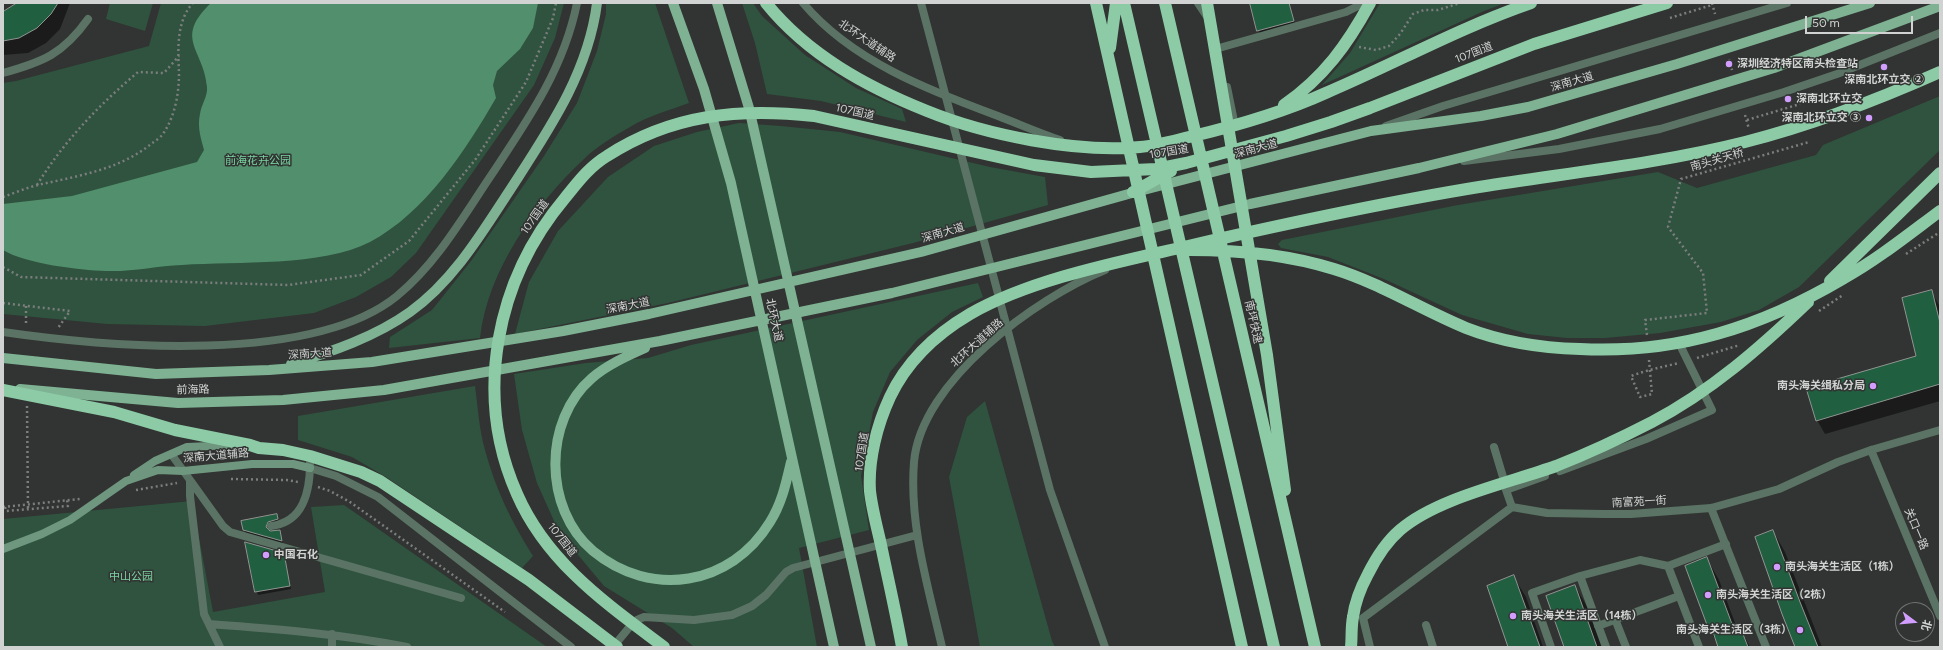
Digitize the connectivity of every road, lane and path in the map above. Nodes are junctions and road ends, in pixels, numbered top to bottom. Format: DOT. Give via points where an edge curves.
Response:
graph roads {
  1 [pos="193,3"];
  2 [pos="556,3"];
  3 [pos="577,3"];
  4 [pos="598,3"];
  5 [pos="673,3"];
  6 [pos="717,3"];
  7 [pos="766,3"];
  8 [pos="803,3"];
  9 [pos="921,3"];
  10 [pos="1096,3"];
  11 [pos="1116,3"];
  12 [pos="1124,3"];
  13 [pos="1165,3"];
  14 [pos="1198,3"];
  15 [pos="1206,3"];
  16 [pos="1364,3"];
  17 [pos="1370,3"];
  18 [pos="1460,3"];
  19 [pos="1531,3"];
  20 [pos="1667,3"];
  21 [pos="1787,3"];
  22 [pos="1870,3"];
  23 [pos="1712,5"];
  24 [pos="1940,6"];
  25 [pos="1670,18"];
  26 [pos="88,19"];
  27 [pos="1940,33"];
  28 [pos="1347,43"];
  29 [pos="1218,48"];
  30 [pos="179,56"];
  31 [pos="1109,57"];
  32 [pos="1940,72"];
  33 [pos="3,73"];
  34 [pos="1800,104"];
  35 [pos="1265,116"];
  36 [pos="1746,120"];
  37 [pos="1235,126"];
  38 [pos="1371,131"];
  39 [pos="1809,142"];
  40 [pos="1082,147"];
  41 [pos="1186,163"];
  42 [pos="1419,168"];
  43 [pos="1940,173"];
  44 [pos="36,185"];
  45 [pos="1132,193"];
  46 [pos="3,197"];
  47 [pos="1940,211"];
  48 [pos="1169,250"];
  49 [pos="1134,258"];
  50 [pos="3,267"];
  51 [pos="3,303"];
  52 [pos="1707,313"];
  53 [pos="58,328"];
  54 [pos="3,332"];
  55 [pos="660,341"];
  56 [pos="1679,344"];
  57 [pos="3,358"];
  58 [pos="1689,361"];
  59 [pos="269,370"];
  60 [pos="1646,370"];
  61 [pos="3,388"];
  62 [pos="1940,430"];
  63 [pos="250,445"];
  64 [pos="1494,447"];
  65 [pos="1871,450"];
  66 [pos="174,458"];
  67 [pos="792,458"];
  68 [pos="310,462"];
  69 [pos="183,471"];
  70 [pos="190,480"];
  71 [pos="126,481"];
  72 [pos="1506,490"];
  73 [pos="67,500"];
  74 [pos="5,507"];
  75 [pos="1512,507"];
  76 [pos="1711,508"];
  77 [pos="271,526"];
  78 [pos="916,535"];
  79 [pos="1726,544"];
  80 [pos="1292,547"];
  81 [pos="3,549"];
  82 [pos="1668,566"];
  83 [pos="1580,576"];
  84 [pos="1679,596"];
  85 [pos="461,598"];
  86 [pos="1940,616"];
  87 [pos="1615,620"];
  88 [pos="209,624"];
  89 [pos="1426,625"];
  90 [pos="1598,626"];
  91 [pos="332,634"];
  92 [pos="220,647"];
  93 [pos="332,647"];
  94 [pos="407,647"];
  95 [pos="571,647"];
  96 [pos="613,647"];
  97 [pos="617,647"];
  98 [pos="664,647"];
  99 [pos="834,647"];
  100 [pos="871,647"];
  101 [pos="902,647"];
  102 [pos="942,647"];
  103 [pos="1105,647"];
  104 [pos="1242,647"];
  105 [pos="1274,647"];
  106 [pos="1315,647"];
  107 [pos="1351,647"];
  108 [pos="1370,647"];
  109 [pos="1433,647"];
  110 [pos="1551,647"];
  111 [pos="1606,647"];
  112 [pos="1626,647"];
  113 [pos="1699,647"];
  114 [pos="1766,647"];
  1 -- 30 [label="path" via="185,11"];
  2 -- 50 [label="path" via="553,18 526,82 475,160 409,241 361,275 288,285 21,277"];
  3 -- 54 [label="street" via="568,39 535,109 431,262 411,284 378,309 320,331 237,343 138,345 82,342"];
  4 -- 59 [label="main road" via="595,24 583,63 564,103 478,238 435,291 410,312 368,336"];
  5 -- 67 [label="main road, 北环大道" via="704,89 731,183"];
  6 -- 100 [label="main road, 北环大道" via="749,108"];
  7 -- 40 [label="highway" via="796,35 816,51 840,68 900,100 977,128 1009,136"];
  8 -- 40 [label="street, 北环大道辅路" via="854,48 921,87"];
  9 -- 103 [label="street" via="1050,490"];
  10 -- 31 [label="highway"];
  11 -- 31 [label="highway"];
  12 -- 105 [label="highway"];
  13 -- 80 [label="highway, 南坪快速"];
  14 -- 29 [label="street" via="1211,25"];
  15 -- 80 [label="highway" via="1267,355"];
  16 -- 29 [label="street" via="1346,12"];
  17 -- 28 [label="highway"];
  18 -- 28 [label="path" via="1413,14 1389,46 1376,50"];
  19 -- 35 [label="highway" via="1479,22 1328,92"];
  20 -- 41 [label="highway, 107国道" via="1534,44 1331,122"];
  21 -- 38 [label="street" via="1443,106"];
  22 -- 38 [label="main road, 深南大道" via="1677,64 1528,107"];
  23 -- 25 [label="path"];
  24 -- 42 [label="main road" via="1819,52 1724,84 1557,134"];
  26 -- 33 [label="street" via="74,38 54,54 28,66"];
  27 -- 42 [label="street" via="1814,82 1660,129 1559,149"];
  28 -- 35 [label="highway" via="1314,82"];
  29 -- 37 [label="street"];
  30 -- 44 [label="path" via="164,73 138,72 107,98 54,156"];
  30 -- 44 [label="path" via="177,98 171,119 162,135 145,149 118,164 75,178"];
  31 -- 104 [label="highway"];
  32 -- 48 [label="highway, 107国道" via="1849,110 1744,143 1401,201"];
  34 -- 36 [label="path"];
  35 -- 37 [label="highway"];
  37 -- 40 [label="highway" via="1143,147"];
  38 -- 45 [label="main road, 深南大道"];
  39 -- 52 [label="path, 南头关天桥" via="1680,179 1668,227 1703,274"];
  41 -- 45 [label="highway"];
  41 -- 98 [label="highway, 107国道" via="1156,169 1067,170 1008,160 814,116 780,112 696,118 667,127 607,156 583,175 540,231 528,251 509,296 502,320 494,369 496,410 502,447 517,494 537,530 555,555 588,589"];
  42 -- 55 [label="main road" via="1250,204 892,293"];
  43 -- 107 [label="highway" via="1766,342 1693,399 1606,445 1556,466 1462,497 1429,512 1400,530 1377,556 1362,585 1353,616"];
  44 -- 46 [label="path"];
  45 -- 59 [label="main road, 深南大道" via="921,252 649,314 379,361"];
  47 -- 56 [label="highway" via="1846,277 1799,302 1749,325"];
  48 -- 49 [label="highway, 107国道"];
  48 -- 56 [label="highway" via="1204,250 1277,257 1334,269 1468,329 1538,347 1599,350"];
  49 -- 78 [label="street, 北环大道辅路" via="1080,280 1015,323 978,353 938,399 923,428 914,460 912,497"];
  49 -- 101 [label="highway, 107国道" via="1023,290 971,314 923,348 905,371 890,398 874,447 870,489"];
  51 -- 53 [label="path" via="70,311"];
  55 -- 61 [label="main road, 前海路" via="384,390 283,400 178,403"];
  55 -- 67 [label="main road" via="625,357 592,378 567,412 559,433 555,456 560,499 573,526 592,550 613,565 635,575 666,581 696,578 726,566 749,548 770,522 784,492"];
  56 -- 58 [label="street"];
  57 -- 59 [label="main road, 深南大道" via="156,374"];
  58 -- 60 [label="path"];
  58 -- 72 [label="street" via="1712,410 1646,439"];
  61 -- 63 [label="highway" via="114,412 175,430"];
  62 -- 65 [label="street, 南富苑一街"];
  63 -- 68 [label="highway" via="284,450"];
  63 -- 71 [label="street, 深南大道辅路" via="187,447 155,461"];
  64 -- 72 [label="street"];
  65 -- 76 [label="street, 南富苑一街" via="1821,469 1779,490"];
  65 -- 86 [label="street, 关口一路"];
  66 -- 69 [label="street"];
  67 -- 99 [label="main road, 北环大道"];
  68 -- 69 [label="street, 深南大道辅路" via="252,464"];
  68 -- 77 [label="street" via="309,484 299,512 291,520"];
  68 -- 95 [label="street" via="378,497"];
  68 -- 97 [label="highway" via="361,472 380,482 528,580"];
  69 -- 70 [label="street"];
  69 -- 71 [label="street, 深南大道辅路" via="158,470"];
  70 -- 85 [label="street" via="230,532"];
  70 -- 88 [label="street" via="204,614"];
  71 -- 81 [label="street, 深南大道辅路" via="70,520"];
  72 -- 75 [label="street"];
  73 -- 74 [label="path" via="68,506 6,511"];
  75 -- 76 [label="street, 南富苑一街" via="1547,513 1604,514"];
  75 -- 108 [label="street" via="1363,618"];
  76 -- 79 [label="street"];
  78 -- 96 [label="street" via="793,568 752,606 732,615 694,620 652,616 637,620"];
  78 -- 102 [label="street, 北环大道辅路"];
  79 -- 82 [label="street"];
  79 -- 114 [label="street"];
  80 -- 106 [label="highway, 南坪快速"];
  82 -- 83 [label="street" via="1640,560"];
  82 -- 84 [label="street"];
  83 -- 90 [label="street"];
  83 -- 110 [label="street" via="1532,593"];
  84 -- 87 [label="street"];
  84 -- 113 [label="street"];
  87 -- 90 [label="street"];
  87 -- 112 [label="street"];
  88 -- 91 [label="street"];
  88 -- 92 [label="street"];
  89 -- 109 [label="street"];
  90 -- 111 [label="street"];
  91 -- 93 [label="street"];
  91 -- 94 [label="street"];
}
